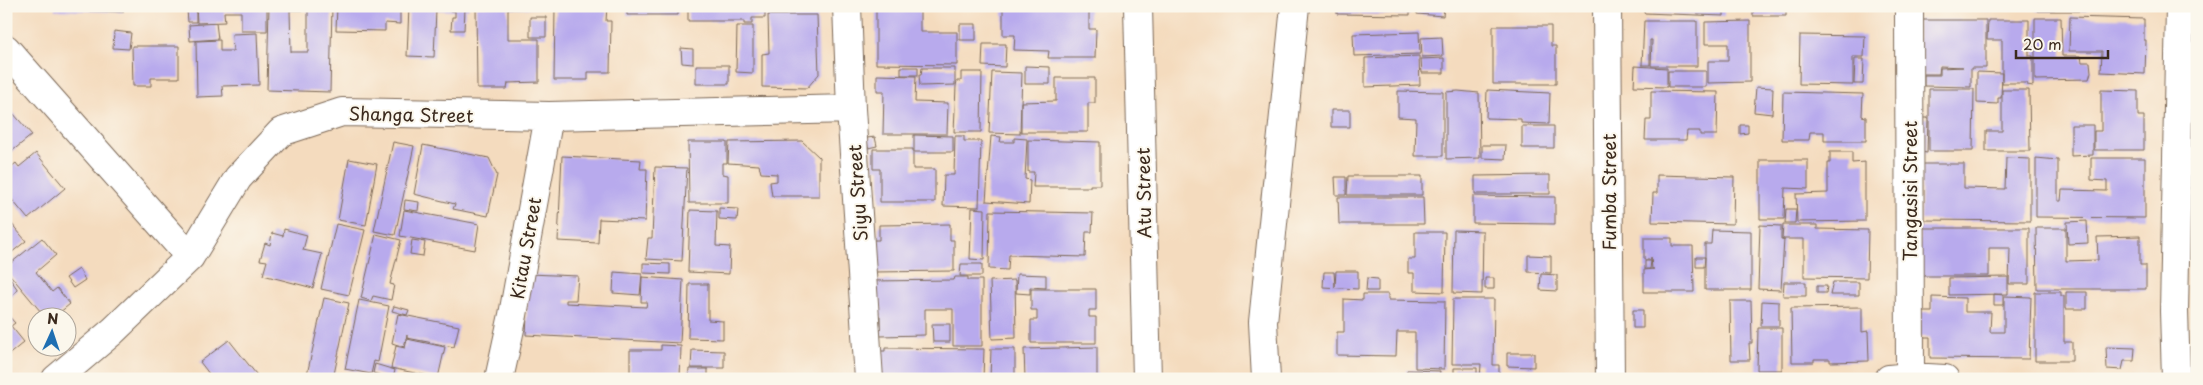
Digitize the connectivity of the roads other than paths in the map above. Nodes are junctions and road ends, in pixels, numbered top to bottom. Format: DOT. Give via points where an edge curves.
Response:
graph roads {
  1 [pos="847,6"];
  2 [pos="1138,6"];
  3 [pos="1295,6"];
  4 [pos="1607,6"];
  5 [pos="1909,6"];
  6 [pos="2180,6"];
  7 [pos="6,49"];
  8 [pos="851,109"];
  9 [pos="549,116"];
  10 [pos="190,257"];
  11 [pos="2186,310"];
  12 [pos="1900,378"];
  13 [pos="56,379"];
  14 [pos="499,379"];
  15 [pos="869,379"];
  16 [pos="1147,379"];
  17 [pos="1266,379"];
  18 [pos="1610,379"];
  19 [pos="1945,379"];
  20 [pos="2176,379"];
  1 -- 8 [label="street, Siyu Street"];
  2 -- 16 [label="street, Atu Street"];
  3 -- 17 [label="street" via="1263,322"];
  4 -- 18 [label="street, Fumba Street"];
  5 -- 12 [label="street, Tangasisi Street"];
  6 -- 11 [label="street"];
  7 -- 10 [label="street"];
  8 -- 9 [label="street, Shanga Street"];
  8 -- 15 [label="street, Siyu Street"];
  9 -- 10 [label="street, Shanga Street" via="342,112 281,132 238,178"];
  9 -- 14 [label="street, Kitau Street"];
  10 -- 13 [label="street, Shanga Street"];
  11 -- 20 [label="street"];
  12 -- 19 [label="street"];
}
